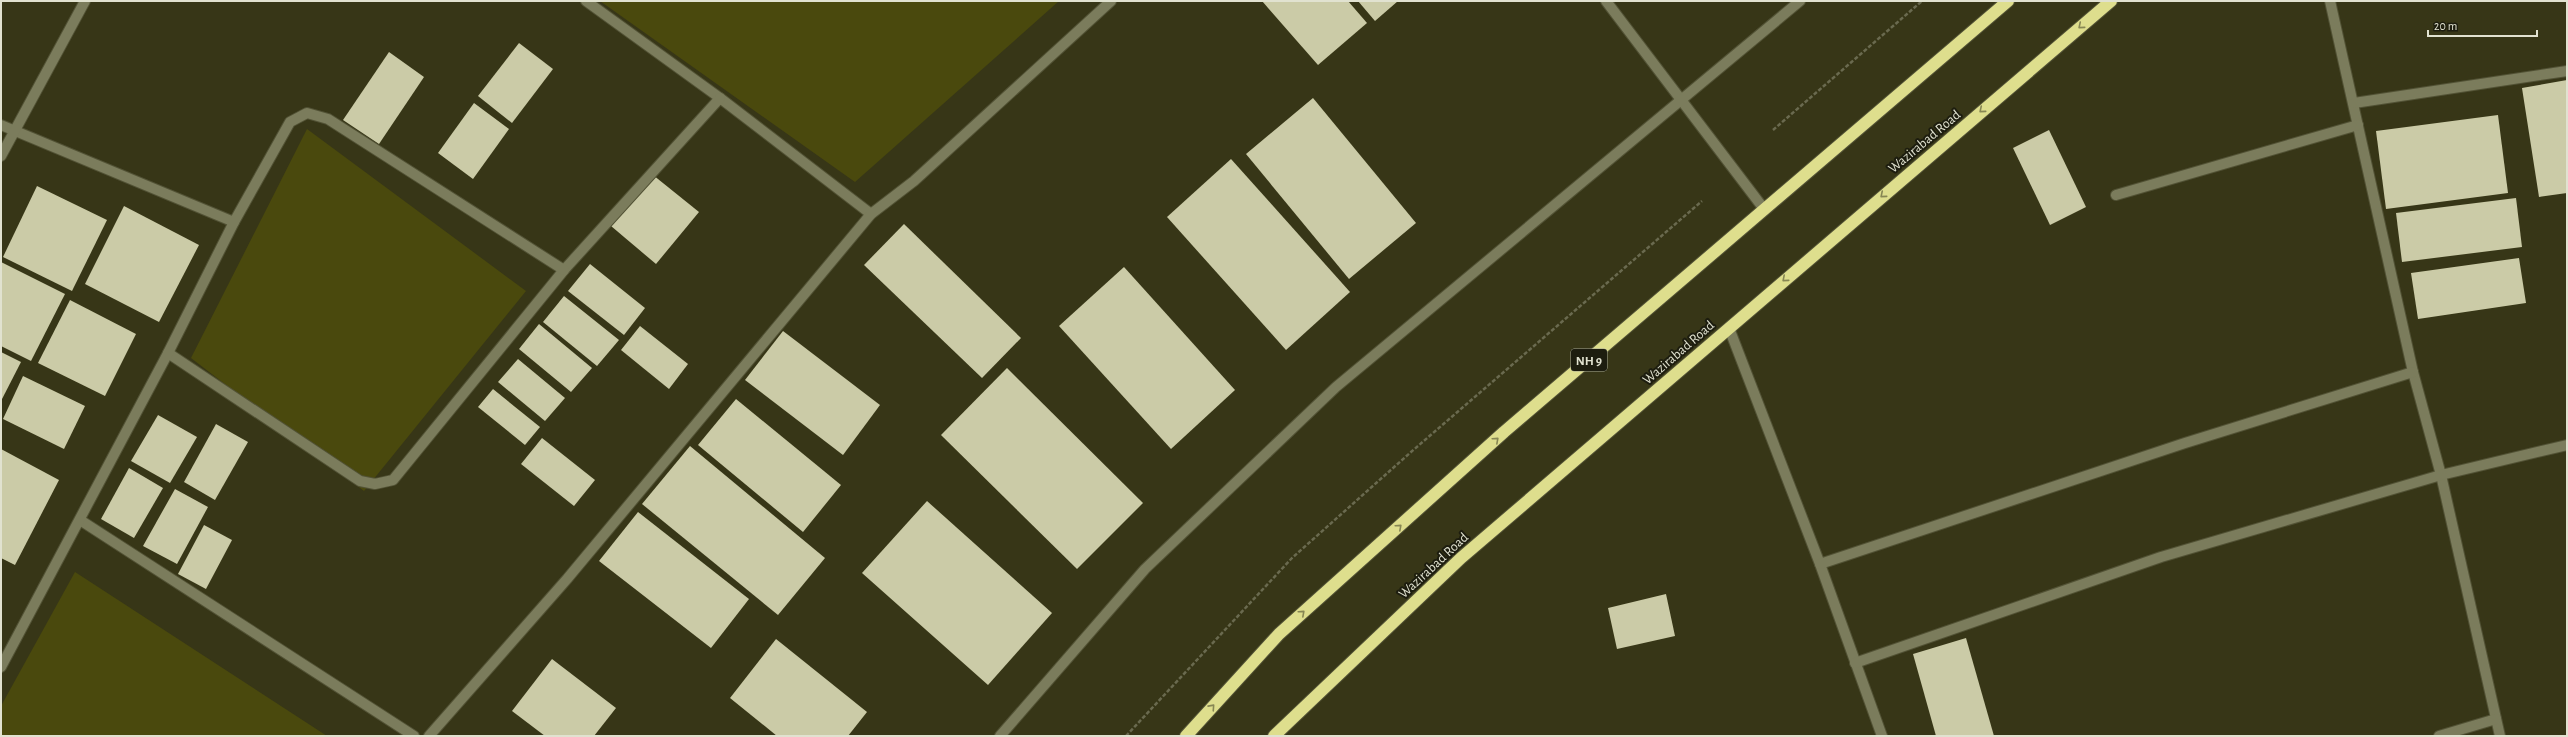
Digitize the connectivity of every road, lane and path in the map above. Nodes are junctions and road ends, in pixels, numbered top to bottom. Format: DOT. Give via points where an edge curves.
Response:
graph roads {
  1 [pos="85,1"];
  2 [pos="586,1"];
  3 [pos="1111,1"];
  4 [pos="1606,1"];
  5 [pos="1800,1"];
  6 [pos="1922,1"];
  7 [pos="2008,1"];
  8 [pos="2111,1"];
  9 [pos="2330,1"];
  10 [pos="2567,71"];
  11 [pos="720,98"];
  12 [pos="1681,101"];
  13 [pos="2354,103"];
  14 [pos="1,125"];
  15 [pos="2358,125"];
  16 [pos="1773,130"];
  17 [pos="14,132"];
  18 [pos="1,156"];
  19 [pos="2116,195"];
  20 [pos="1702,201"];
  21 [pos="1764,210"];
  22 [pos="871,214"];
  23 [pos="234,222"];
  24 [pos="564,270"];
  25 [pos="1729,328"];
  26 [pos="168,353"];
  27 [pos="2413,372"];
  28 [pos="2567,445"];
  29 [pos="2441,475"];
  30 [pos="80,520"];
  31 [pos="1820,564"];
  32 [pos="1855,663"];
  33 [pos="1,667"];
  34 [pos="2496,720"];
  35 [pos="414,736"];
  36 [pos="428,736"];
  37 [pos="1000,736"];
  38 [pos="1126,736"];
  39 [pos="1186,736"];
  40 [pos="1274,736"];
  41 [pos="1882,736"];
  42 [pos="2439,736"];
  43 [pos="2500,736"];
  1 -- 17 [label="street"];
  2 -- 11 [label="street"];
  3 -- 22 [label="street" via="914,181"];
  4 -- 12 [label="street"];
  5 -- 12 [label="street"];
  6 -- 16 [label="path"];
  7 -- 21 [label="highway, NH 9"];
  8 -- 25 [label="highway, Wazirabad Road, one-way"];
  9 -- 13 [label="street"];
  10 -- 13 [label="street"];
  11 -- 22 [label="street"];
  11 -- 24 [label="street"];
  12 -- 21 [label="street"];
  12 -- 37 [label="street" via="1336,387 1145,569"];
  13 -- 15 [label="street"];
  14 -- 17 [label="street"];
  15 -- 19 [label="street"];
  15 -- 27 [label="street"];
  17 -- 18 [label="street"];
  17 -- 23 [label="street" via="52,145"];
  20 -- 38 [label="path" via="1292,558"];
  39 -- 21 [label="highway, NH 9, one-way" via="1279,634 1504,432"];
  22 -- 36 [label="street" via="572,573"];
  23 -- 24 [label="street" via="290,122 307,113 328,119"];
  23 -- 26 [label="street"];
  24 -- 26 [label="street" via="410,461 393,480 375,484 360,481"];
  25 -- 31 [label="street"];
  25 -- 40 [label="highway, Wazirabad Road" via="1461,558"];
  26 -- 30 [label="street"];
  27 -- 29 [label="street"];
  27 -- 31 [label="street" via="2185,442"];
  28 -- 29 [label="street"];
  29 -- 32 [label="street" via="2161,557"];
  29 -- 34 [label="street"];
  30 -- 33 [label="street"];
  30 -- 35 [label="street"];
  31 -- 32 [label="street"];
  32 -- 41 [label="street"];
  34 -- 42 [label="street"];
  34 -- 43 [label="street"];
}
